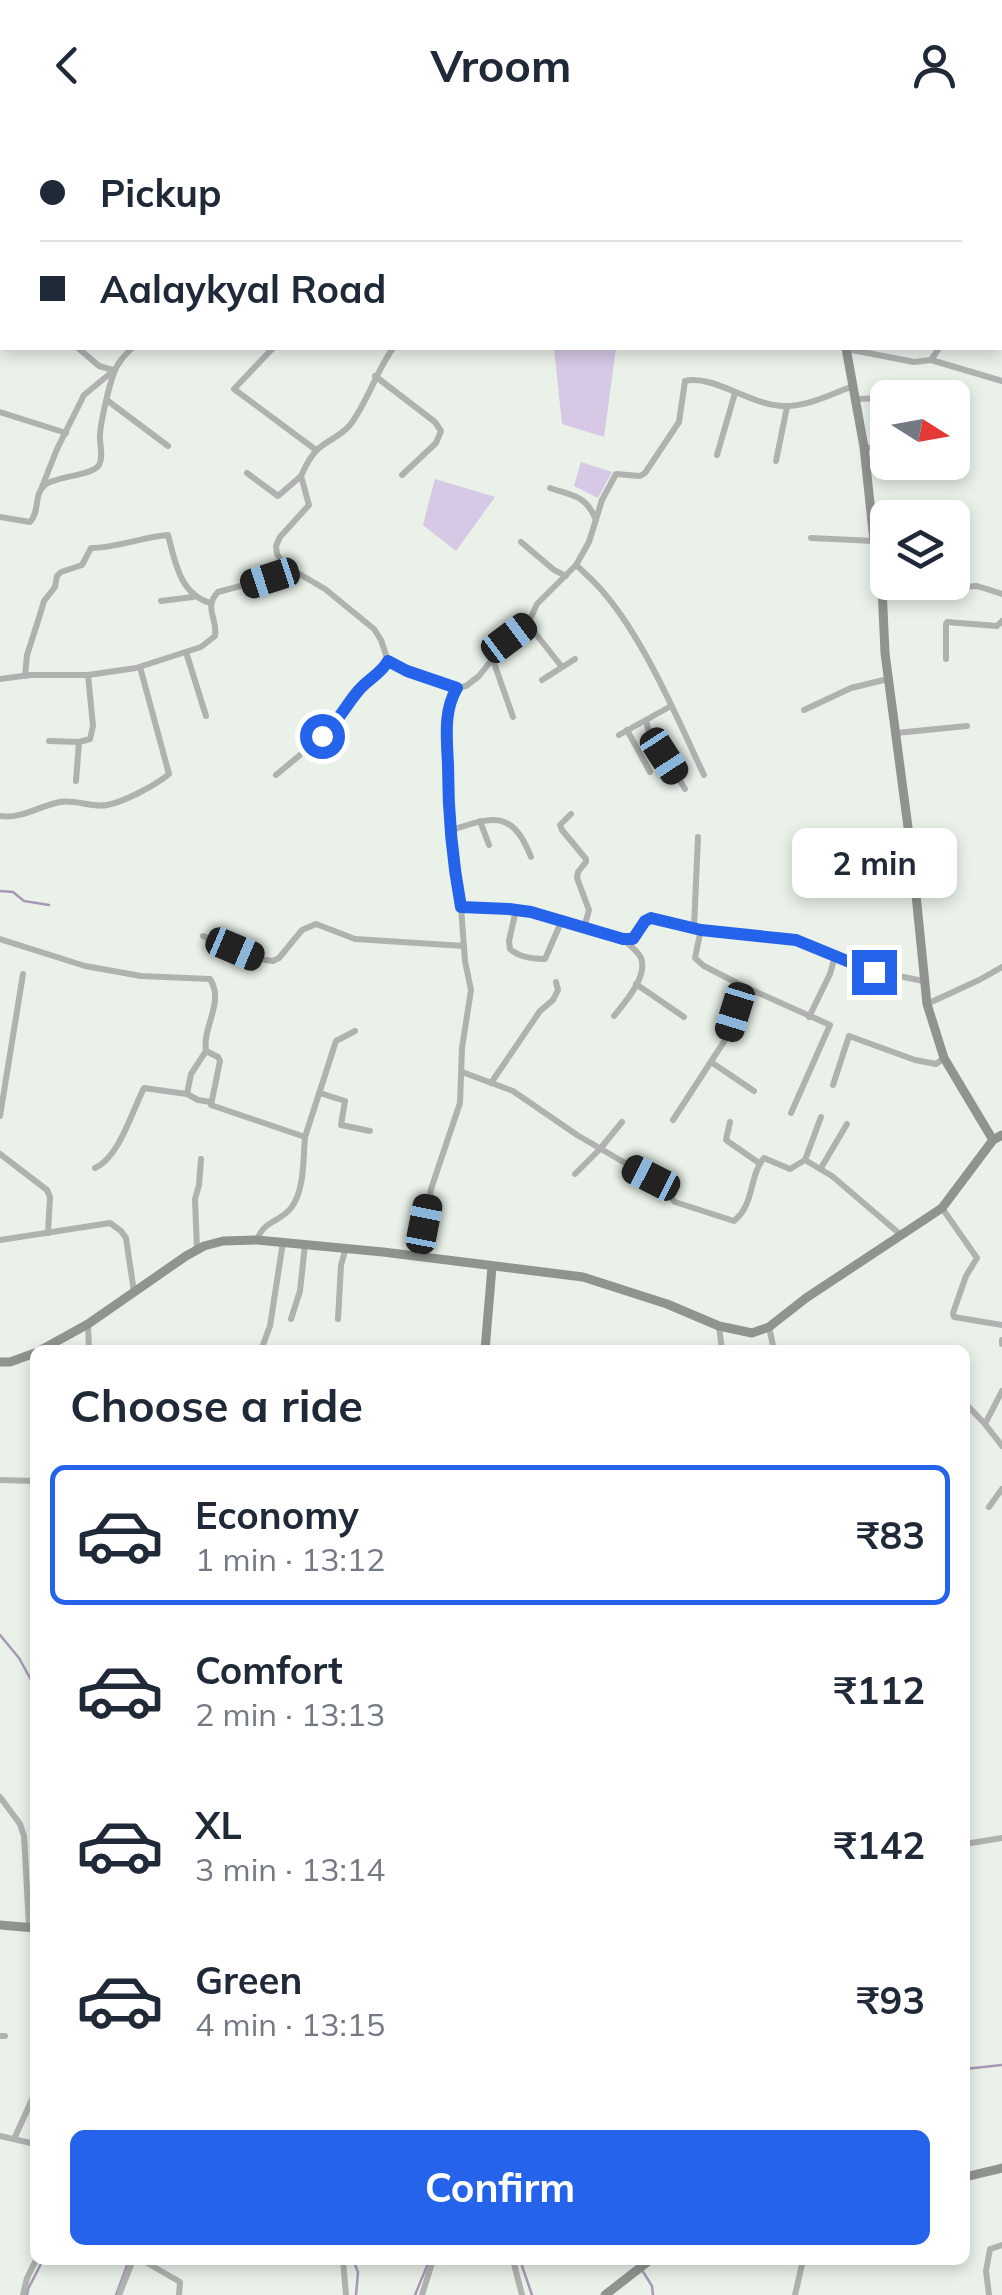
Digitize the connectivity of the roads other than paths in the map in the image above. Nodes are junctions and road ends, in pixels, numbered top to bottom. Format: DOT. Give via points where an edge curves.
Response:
graph roads {
  1 [pos="80,350"];
  2 [pos="130,350"];
  3 [pos="271,350"];
  4 [pos="393,350"];
  5 [pos="846,350"];
  6 [pos="856,350"];
  7 [pos="938,350"];
  8 [pos="931,360"];
  9 [pos="114,370"];
  10 [pos="376,376"];
  11 [pos="1002,381"];
  12 [pos="853,386"];
  13 [pos="735,394"];
  14 [pos="856,398"];
  15 [pos="870,398"];
  16 [pos="108,400"];
  17 [pos="787,407"];
  18 [pos="0,412"];
  19 [pos="66,433"];
  20 [pos="168,446"];
  21 [pos="864,447"];
  22 [pos="870,448"];
  23 [pos="316,450"];
  24 [pos="717,455"];
  25 [pos="776,462"];
  26 [pos="247,473"];
  27 [pos="402,475"];
  28 [pos="300,476"];
  29 [pos="41,488"];
  30 [pos="550,488"];
  31 [pos="870,503"];
  32 [pos="0,517"];
  33 [pos="597,521"];
  34 [pos="811,538"];
  35 [pos="870,541"];
  36 [pos="521,542"];
  37 [pos="284,565"];
  38 [pos="576,565"];
  39 [pos="566,576"];
  40 [pos="970,587"];
  41 [pos="1002,594"];
  42 [pos="194,596"];
  43 [pos="883,600"];
  44 [pos="161,601"];
  45 [pos="211,603"];
  46 [pos="1002,621"];
  47 [pos="528,624"];
  48 [pos="186,652"];
  49 [pos="575,658"];
  50 [pos="492,659"];
  51 [pos="946,660"];
  52 [pos="388,661"];
  53 [pos="140,667"];
  54 [pos="562,667"];
  55 [pos="88,675"];
  56 [pos="25,676"];
  57 [pos="0,679"];
  58 [pos="888,679"];
  59 [pos="542,680"];
  60 [pos="457,688"];
  61 [pos="671,706"];
  62 [pos="804,710"];
  63 [pos="206,716"];
  64 [pos="513,718"];
  65 [pos="646,720"];
  66 [pos="967,726"];
  67 [pos="628,730"];
  68 [pos="896,733"];
  69 [pos="620,736"];
  70 [pos="49,741"];
  71 [pos="79,742"];
  72 [pos="650,772"];
  73 [pos="704,774"];
  74 [pos="276,775"];
  75 [pos="76,781"];
  76 [pos="685,788"];
  77 [pos="571,814"];
  78 [pos="0,816"];
  79 [pos="480,821"];
  80 [pos="449,831"];
  81 [pos="698,837"];
  82 [pos="489,845"];
  83 [pos="530,857"];
  84 [pos="461,907"];
  85 [pos="516,910"];
  86 [pos="562,920"];
  87 [pos="584,928"];
  88 [pos="697,928"];
  89 [pos="203,936"];
  90 [pos="0,939"];
  91 [pos="632,943"];
  92 [pos="464,946"];
  93 [pos="835,956"];
  94 [pos="1002,967"];
  95 [pos="22,974"];
  96 [pos="923,981"];
  97 [pos="556,982"];
  98 [pos="636,984"];
  99 [pos="742,986"];
  100 [pos="927,1004"];
  101 [pos="614,1016"];
  102 [pos="809,1017"];
  103 [pos="684,1018"];
  104 [pos="355,1031"];
  105 [pos="206,1052"];
  106 [pos="944,1058"];
  107 [pos="711,1062"];
  108 [pos="461,1072"];
  109 [pos="3,1080"];
  110 [pos="491,1083"];
  111 [pos="834,1085"];
  112 [pos="754,1091"];
  113 [pos="320,1093"];
  114 [pos="187,1094"];
  115 [pos="211,1102"];
  116 [pos="791,1112"];
  117 [pos="0,1116"];
  118 [pos="822,1116"];
  119 [pos="672,1120"];
  120 [pos="622,1122"];
  121 [pos="730,1122"];
  122 [pos="847,1124"];
  123 [pos="370,1131"];
  124 [pos="304,1136"];
  125 [pos="997,1138"];
  126 [pos="600,1149"];
  127 [pos="0,1154"];
  128 [pos="201,1160"];
  129 [pos="805,1160"];
  130 [pos="759,1163"];
  131 [pos="95,1168"];
  132 [pos="821,1168"];
  133 [pos="575,1174"];
  134 [pos="942,1208"];
  135 [pos="48,1233"];
  136 [pos="902,1234"];
  137 [pos="0,1240"];
  138 [pos="257,1240"];
  139 [pos="283,1242"];
  140 [pos="304,1244"];
  141 [pos="346,1248"];
  142 [pos="197,1250"];
  143 [pos="423,1259"];
  144 [pos="492,1267"];
  145 [pos="134,1293"];
  146 [pos="291,1319"];
  147 [pos="338,1319"];
  148 [pos="88,1324"];
  149 [pos="1002,1325"];
  150 [pos="719,1326"];
  151 [pos="769,1326"];
  152 [pos="50,1345"];
  153 [pos="89,1345"];
  154 [pos="263,1345"];
  155 [pos="485,1345"];
  156 [pos="721,1345"];
  157 [pos="773,1345"];
  158 [pos="30,1354"];
  159 [pos="0,1362"];
  160 [pos="1002,1390"];
  161 [pos="970,1408"];
  162 [pos="985,1424"];
  163 [pos="1002,1446"];
  164 [pos="0,1480"];
  165 [pos="30,1481"];
  166 [pos="1002,1489"];
  167 [pos="989,1507"];
  168 [pos="2,1803"];
  169 [pos="1002,1838"];
  170 [pos="970,1843"];
  171 [pos="30,1904"];
  172 [pos="0,1925"];
  173 [pos="30,1927"];
  174 [pos="30,2104"];
  175 [pos="0,2136"];
  176 [pos="14,2138"];
  177 [pos="30,2143"];
  178 [pos="1002,2168"];
  179 [pos="970,2176"];
  180 [pos="1002,2245"];
  181 [pos="33,2265"];
  182 [pos="130,2265"];
  183 [pos="151,2265"];
  184 [pos="343,2265"];
  185 [pos="431,2265"];
  186 [pos="513,2265"];
  187 [pos="639,2265"];
  188 [pos="802,2265"];
  189 [pos="23,2295"];
  190 [pos="120,2295"];
  191 [pos="178,2295"];
  192 [pos="346,2295"];
  193 [pos="422,2295"];
  194 [pos="522,2295"];
  195 [pos="605,2295"];
  196 [pos="795,2295"];
  197 [pos="988,2295"];
  1 -- 9 [label="street"];
  2 -- 9 [label="street"];
  3 -- 23 [label="street" via="234,388"];
  4 -- 10 [label="street"];
  5 -- 12 [label="main road"];
  6 -- 8 [label="street"];
  7 -- 8 [label="street"];
  8 -- 11 [label="street"];
  9 -- 16 [label="street"];
  9 -- 19 [label="street" via="84,395"];
  10 -- 23 [label="street" via="350,426"];
  10 -- 27 [label="street" via="441,431"];
  12 -- 14 [label="main road"];
  12 -- 17 [label="street"];
  13 -- 17 [label="street"];
  13 -- 24 [label="street"];
  13 -- 33 [label="street" via="707,381 685,381 679,422 645,474 616,474"];
  14 -- 15 [label="street"];
  14 -- 21 [label="main road"];
  16 -- 20 [label="street"];
  16 -- 29 [label="street" via="96,468"];
  17 -- 25 [label="street"];
  18 -- 19 [label="street"];
  19 -- 29 [label="street"];
  21 -- 22 [label="street"];
  21 -- 31 [label="main road"];
  23 -- 28 [label="street"];
  26 -- 28 [label="street" via="278,496"];
  28 -- 37 [label="street" via="309,505 276,546"];
  29 -- 32 [label="street" via="34,520"];
  30 -- 33 [label="street" via="584,500"];
  33 -- 38 [label="street"];
  34 -- 35 [label="street"];
  36 -- 39 [label="street"];
  37 -- 45 [label="street" via="270,578 218,592"];
  37 -- 52 [label="street" via="374,630"];
  38 -- 39 [label="street"];
  38 -- 61 [label="street" via="616,610"];
  39 -- 47 [label="street" via="537,604"];
  40 -- 41 [label="street"];
  42 -- 44 [label="street"];
  42 -- 45 [label="street"];
  42 -- 56 [label="street" via="181,579 168,535 91,548 82,565 57,576 44,601"];
  43 -- 58 [label="main road"];
  45 -- 48 [label="street" via="215,636"];
  46 -- 51 [label="street" via="948,622"];
  47 -- 50 [label="street"];
  47 -- 54 [label="street"];
  48 -- 53 [label="street"];
  48 -- 63 [label="street"];
  49 -- 54 [label="street"];
  50 -- 60 [label="street"];
  50 -- 64 [label="street"];
  52 -- 60 [label="street"];
  52 -- 74 [label="street" via="335,726"];
  53 -- 55 [label="street"];
  53 -- 78 [label="street" via="169,774 105,806 64,801"];
  54 -- 59 [label="street"];
  55 -- 56 [label="street"];
  55 -- 71 [label="street" via="93,732"];
  56 -- 57 [label="street"];
  58 -- 62 [label="street"];
  58 -- 68 [label="main road"];
  60 -- 80 [label="street" via="447,722"];
  61 -- 65 [label="street"];
  61 -- 73 [label="street"];
  65 -- 67 [label="street"];
  65 -- 76 [label="street"];
  66 -- 68 [label="street"];
  67 -- 69 [label="street"];
  67 -- 72 [label="street"];
  68 -- 96 [label="main road"];
  70 -- 71 [label="street"];
  71 -- 75 [label="street"];
  77 -- 87 [label="street" via="560,825 586,858 577,878 589,910"];
  79 -- 80 [label="street"];
  79 -- 82 [label="street"];
  79 -- 83 [label="street" via="508,823"];
  80 -- 84 [label="street"];
  81 -- 88 [label="street"];
  84 -- 85 [label="street"];
  84 -- 92 [label="street"];
  85 -- 86 [label="street"];
  85 -- 86 [label="street" via="510,949 534,959 545,960"];
  86 -- 87 [label="street"];
  87 -- 91 [label="street"];
  88 -- 91 [label="street" via="651,918"];
  88 -- 93 [label="street" via="796,940"];
  88 -- 99 [label="street" via="696,958"];
  89 -- 92 [label="street" via="266,962 316,924 355,939"];
  90 -- 105 [label="street" via="85,966 210,979 216,1000"];
  91 -- 98 [label="street" via="642,960"];
  92 -- 108 [label="street" via="471,990"];
  93 -- 96 [label="street"];
  93 -- 102 [label="street"];
  94 -- 100 [label="street"];
  95 -- 109 [label="street"];
  96 -- 100 [label="main road"];
  97 -- 110 [label="street" via="553,1000"];
  98 -- 101 [label="street"];
  98 -- 103 [label="street"];
  99 -- 102 [label="street"];
  99 -- 107 [label="street" via="727,1037"];
  100 -- 106 [label="main road"];
  102 -- 116 [label="street" via="830,1026"];
  104 -- 113 [label="street" via="336,1042"];
  105 -- 114 [label="street"];
  105 -- 115 [label="street" via="220,1061"];
  106 -- 111 [label="street" via="936,1064 916,1060 849,1036"];
  106 -- 125 [label="main road"];
  107 -- 112 [label="street"];
  107 -- 119 [label="street"];
  108 -- 110 [label="street"];
  108 -- 143 [label="street" via="460,1102 424,1224"];
  109 -- 117 [label="street"];
  110 -- 126 [label="street" via="514,1091"];
  113 -- 123 [label="street" via="345,1101 342,1126"];
  113 -- 124 [label="street"];
  114 -- 115 [label="street"];
  114 -- 131 [label="street" via="144,1088 129,1126 106,1163"];
  115 -- 124 [label="street"];
  118 -- 129 [label="street"];
  120 -- 126 [label="street"];
  121 -- 130 [label="street" via="726,1140"];
  122 -- 132 [label="street"];
  124 -- 138 [label="street" via="297,1196 290,1209 261,1228"];
  125 -- 134 [label="main road"];
  126 -- 130 [label="street" via="651,1178 675,1202 728,1220 744,1209"];
  126 -- 133 [label="street"];
  127 -- 135 [label="street" via="46,1190"];
  128 -- 142 [label="street" via="194,1200"];
  129 -- 130 [label="street" via="790,1168 764,1158"];
  129 -- 132 [label="street"];
  132 -- 136 [label="street"];
  134 -- 136 [label="main road"];
  134 -- 149 [label="street" via="977,1258 954,1317"];
  135 -- 137 [label="street"];
  135 -- 145 [label="street" via="110,1224 121,1230"];
  136 -- 151 [label="main road"];
  138 -- 139 [label="main road"];
  138 -- 142 [label="main road"];
  139 -- 140 [label="main road"];
  139 -- 154 [label="street"];
  140 -- 141 [label="main road"];
  140 -- 146 [label="street"];
  141 -- 143 [label="main road"];
  141 -- 147 [label="street"];
  142 -- 145 [label="main road"];
  143 -- 144 [label="main road"];
  144 -- 150 [label="main road" via="583,1277"];
  144 -- 155 [label="main road"];
  145 -- 148 [label="main road"];
  148 -- 152 [label="main road"];
  148 -- 153 [label="street"];
  150 -- 151 [label="main road" via="752,1332"];
  150 -- 156 [label="street"];
  151 -- 157 [label="street"];
  158 -- 159 [label="main road"];
  160 -- 162 [label="street"];
  161 -- 162 [label="street"];
  162 -- 163 [label="street"];
  164 -- 165 [label="street"];
  166 -- 167 [label="street"];
  168 -- 171 [label="street" via="24,1836"];
  169 -- 170 [label="street"];
  172 -- 173 [label="main road"];
  174 -- 176 [label="street"];
  175 -- 176 [label="street"];
  176 -- 177 [label="street"];
  178 -- 179 [label="main road"];
  180 -- 197 [label="street" via="990,2249"];
  181 -- 189 [label="street"];
  182 -- 190 [label="street"];
  183 -- 191 [label="street" via="180,2282"];
  184 -- 192 [label="street"];
  185 -- 193 [label="street"];
  186 -- 194 [label="street"];
  187 -- 195 [label="main road"];
  188 -- 196 [label="street"];
}
